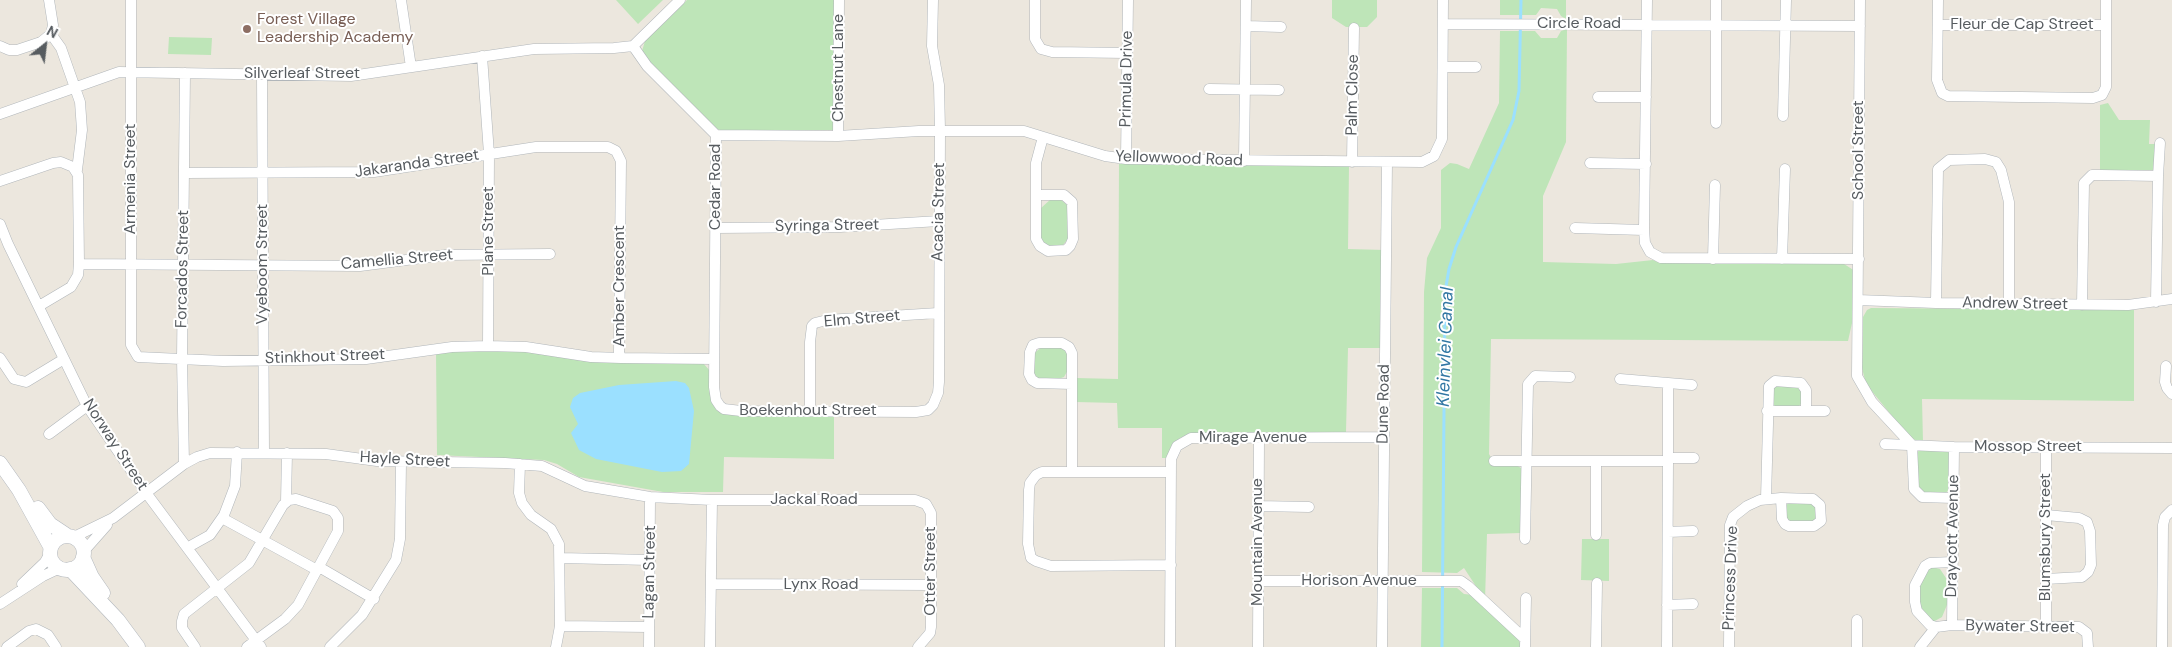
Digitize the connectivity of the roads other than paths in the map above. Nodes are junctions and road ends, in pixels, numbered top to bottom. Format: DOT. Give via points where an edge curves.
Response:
graph roads {
  1 [pos="49,0"];
  2 [pos="131,0"];
  3 [pos="401,0"];
  4 [pos="680,0"];
  5 [pos="839,0"];
  6 [pos="932,0"];
  7 [pos="1035,0"];
  8 [pos="1128,0"];
  9 [pos="1246,0"];
  10 [pos="1443,0"];
  11 [pos="1647,0"];
  12 [pos="1716,0"];
  13 [pos="1786,0"];
  14 [pos="1860,0"];
  15 [pos="1938,0"];
  16 [pos="2106,0"];
  17 [pos="1443,24"];
  18 [pos="1647,24"];
  19 [pos="1715,24"];
  20 [pos="1786,24"];
  21 [pos="1938,25"];
  22 [pos="2105,25"];
  23 [pos="1246,26"];
  24 [pos="1860,26"];
  25 [pos="1281,27"];
  26 [pos="1354,28"];
  27 [pos="51,34"];
  28 [pos="0,46"];
  29 [pos="633,46"];
  30 [pos="1127,53"];
  31 [pos="482,56"];
  32 [pos="1476,66"];
  33 [pos="411,67"];
  34 [pos="1443,67"];
  35 [pos="132,73"];
  36 [pos="186,73"];
  37 [pos="262,75"];
  38 [pos="74,88"];
  39 [pos="1209,89"];
  40 [pos="1245,90"];
  41 [pos="1279,90"];
  42 [pos="1598,97"];
  43 [pos="1646,97"];
  44 [pos="0,114"];
  45 [pos="1783,116"];
  46 [pos="1716,123"];
  47 [pos="940,130"];
  48 [pos="716,136"];
  49 [pos="838,136"];
  50 [pos="1043,137"];
  51 [pos="2160,143"];
  52 [pos="616,152"];
  53 [pos="489,154"];
  54 [pos="1126,159"];
  55 [pos="1244,161"];
  56 [pos="1352,162"];
  57 [pos="1387,162"];
  58 [pos="1590,164"];
  59 [pos="1646,164"];
  60 [pos="73,167"];
  61 [pos="1785,169"];
  62 [pos="262,173"];
  63 [pos="185,174"];
  64 [pos="2158,176"];
  65 [pos="0,181"];
  66 [pos="1715,185"];
  67 [pos="1036,196"];
  68 [pos="939,221"];
  69 [pos="0,224"];
  70 [pos="716,228"];
  71 [pos="1575,228"];
  72 [pos="1644,230"];
  73 [pos="550,254"];
  74 [pos="488,255"];
  75 [pos="1714,258"];
  76 [pos="1782,259"];
  77 [pos="1859,259"];
  78 [pos="79,264"];
  79 [pos="131,264"];
  80 [pos="183,265"];
  81 [pos="264,265"];
  82 [pos="2172,299"];
  83 [pos="1858,300"];
  84 [pos="2156,302"];
  85 [pos="1936,303"];
  86 [pos="2009,303"];
  87 [pos="2082,305"];
  88 [pos="39,306"];
  89 [pos="938,313"];
  90 [pos="488,346"];
  91 [pos="138,357"];
  92 [pos="0,358"];
  93 [pos="621,358"];
  94 [pos="182,359"];
  95 [pos="263,359"];
  96 [pos="714,359"];
  97 [pos="64,360"];
  98 [pos="2166,366"];
  99 [pos="1570,377"];
  100 [pos="1620,379"];
  101 [pos="1072,384"];
  102 [pos="1668,384"];
  103 [pos="1692,385"];
  104 [pos="2172,394"];
  105 [pos="87,406"];
  106 [pos="1806,410"];
  107 [pos="1825,410"];
  108 [pos="810,411"];
  109 [pos="1767,411"];
  110 [pos="916,412"];
  111 [pos="49,434"];
  112 [pos="1384,437"];
  113 [pos="1259,438"];
  114 [pos="1885,444"];
  115 [pos="1912,445"];
  116 [pos="1954,447"];
  117 [pos="2046,447"];
  118 [pos="2172,448"];
  119 [pos="237,452"];
  120 [pos="264,453"];
  121 [pos="287,453"];
  122 [pos="1694,458"];
  123 [pos="1668,459"];
  124 [pos="1494,461"];
  125 [pos="1525,461"];
  126 [pos="401,462"];
  127 [pos="1596,462"];
  128 [pos="0,463"];
  129 [pos="184,464"];
  130 [pos="520,464"];
  131 [pos="1072,472"];
  132 [pos="1171,472"];
  133 [pos="19,490"];
  134 [pos="147,494"];
  135 [pos="650,497"];
  136 [pos="1780,498"];
  137 [pos="1953,498"];
  138 [pos="1766,499"];
  139 [pos="712,500"];
  140 [pos="915,500"];
  141 [pos="286,502"];
  142 [pos="1258,506"];
  143 [pos="1310,507"];
  144 [pos="2172,510"];
  145 [pos="2046,515"];
  146 [pos="113,518"];
  147 [pos="222,518"];
  148 [pos="1693,531"];
  149 [pos="1668,532"];
  150 [pos="1596,535"];
  151 [pos="71,537"];
  152 [pos="1525,538"];
  153 [pos="263,540"];
  154 [pos="192,545"];
  155 [pos="51,550"];
  156 [pos="84,554"];
  157 [pos="560,558"];
  158 [pos="650,560"];
  159 [pos="1952,562"];
  160 [pos="1171,565"];
  161 [pos="318,568"];
  162 [pos="65,569"];
  163 [pos="2046,579"];
  164 [pos="1382,580"];
  165 [pos="1258,581"];
  166 [pos="1596,583"];
  167 [pos="711,584"];
  168 [pos="931,585"];
  169 [pos="217,588"];
  170 [pos="11,596"];
  171 [pos="2167,596"];
  172 [pos="1526,598"];
  173 [pos="374,599"];
  174 [pos="0,604"];
  175 [pos="1693,604"];
  176 [pos="1667,605"];
  177 [pos="118,620"];
  178 [pos="1857,620"];
  179 [pos="1952,625"];
  180 [pos="560,626"];
  181 [pos="2046,626"];
  182 [pos="649,627"];
  183 [pos="1936,627"];
  184 [pos="1525,643"];
  185 [pos="259,644"];
  186 [pos="7,647"];
  187 [pos="56,647"];
  188 [pos="138,647"];
  189 [pos="195,647"];
  190 [pos="247,647"];
  191 [pos="330,647"];
  192 [pos="556,647"];
  193 [pos="649,647"];
  194 [pos="710,647"];
  195 [pos="918,647"];
  196 [pos="1170,647"];
  197 [pos="1258,647"];
  198 [pos="1382,647"];
  199 [pos="1596,647"];
  200 [pos="1667,647"];
  201 [pos="1728,647"];
  202 [pos="1857,647"];
  203 [pos="1920,647"];
  204 [pos="2088,647"];
  205 [pos="2162,647"];
  1 -- 27 [label="street" via="53,25"];
  2 -- 35 [label="street, Armenia Street"];
  3 -- 33 [label="street"];
  4 -- 29 [label="street"];
  5 -- 49 [label="street, Chestnut Lane"];
  6 -- 47 [label="street, Acacia Street" via="932,46 939,85"];
  7 -- 30 [label="street" via="1035,39 1042,49 1052,52"];
  8 -- 30 [label="street, Primula Drive"];
  9 -- 23 [label="street"];
  10 -- 17 [label="street"];
  11 -- 18 [label="street"];
  12 -- 19 [label="street"];
  13 -- 20 [label="street"];
  14 -- 24 [label="street, School Street"];
  15 -- 21 [label="street"];
  16 -- 22 [label="street"];
  17 -- 18 [label="street, Circle Road"];
  17 -- 34 [label="street"];
  18 -- 19 [label="street, Circle Road"];
  18 -- 43 [label="street"];
  19 -- 20 [label="street, Circle Road"];
  19 -- 46 [label="street"];
  20 -- 24 [label="street, Circle Road"];
  20 -- 45 [label="street"];
  21 -- 22 [label="street, Fleur de Cap Street"];
  21 -- 22 [label="street" via="1937,80 1942,93 1948,96 2093,98 2102,95 2106,87"];
  23 -- 25 [label="street"];
  23 -- 40 [label="street"];
  24 -- 77 [label="street, School Street"];
  26 -- 56 [label="street, Palm Close"];
  27 -- 28 [label="street" via="41,42 17,50"];
  27 -- 38 [label="street" via="61,48"];
  29 -- 31 [label="street, Silverleaf Street" via="534,49"];
  29 -- 48 [label="street, Cedar Road" via="647,66"];
  30 -- 54 [label="street, Primula Drive"];
  31 -- 33 [label="street, Silverleaf Street"];
  31 -- 53 [label="street, Plane Street"];
  32 -- 34 [label="street"];
  33 -- 37 [label="street, Silverleaf Street" via="351,76"];
  34 -- 57 [label="street, Yellowwood Road" via="1440,146 1434,156 1422,162"];
  35 -- 36 [label="street, Silverleaf Street"];
  35 -- 38 [label="street, Silverleaf Street" via="120,72"];
  35 -- 79 [label="street, Armenia Street"];
  36 -- 37 [label="street, Silverleaf Street"];
  36 -- 63 [label="street, Forcados Street"];
  37 -- 62 [label="street, Vyeboom Street"];
  38 -- 44 [label="street, Silverleaf Street"];
  38 -- 60 [label="street" via="80,102 82,130"];
  39 -- 40 [label="street"];
  40 -- 41 [label="street"];
  40 -- 55 [label="street"];
  42 -- 43 [label="street"];
  43 -- 59 [label="street"];
  47 -- 49 [label="street, Yellowwood Road"];
  47 -- 50 [label="street, Yellowwood Road" via="1024,132"];
  47 -- 68 [label="street, Acacia Street"];
  48 -- 49 [label="street, Yellowwood Road"];
  48 -- 70 [label="street, Cedar Road"];
  50 -- 54 [label="street, Yellowwood Road"];
  50 -- 67 [label="street" via="1036,163"];
  51 -- 64 [label="street"];
  52 -- 53 [label="street, Jakaranda Street" via="608,147 592,146 536,147"];
  52 -- 93 [label="street, Amber Crescent" via="621,160"];
  53 -- 62 [label="street, Jakaranda Street" via="374,172"];
  53 -- 74 [label="street, Plane Street"];
  54 -- 55 [label="street, Yellowwood Road"];
  55 -- 56 [label="street, Yellowwood Road"];
  56 -- 57 [label="street, Yellowwood Road"];
  57 -- 112 [label="street, Dune Road"];
  58 -- 59 [label="street"];
  59 -- 72 [label="street"];
  60 -- 65 [label="street" via="61,162 53,163"];
  60 -- 78 [label="street"];
  61 -- 76 [label="street"];
  62 -- 63 [label="street, Jakaranda Street"];
  62 -- 81 [label="street, Vyeboom Street"];
  63 -- 80 [label="street, Forcados Street"];
  64 -- 84 [label="street"];
  64 -- 87 [label="street" via="2092,175 2084,183"];
  66 -- 75 [label="street"];
  67 -- 67 [label="street" via="1038,242 1048,251 1066,250 1073,239 1072,202 1064,195"];
  68 -- 70 [label="street, Syringa Street" via="840,227"];
  68 -- 89 [label="street, Acacia Street"];
  69 -- 88 [label="street, Norway Street"];
  70 -- 96 [label="street, Cedar Road"];
  71 -- 72 [label="street"];
  72 -- 75 [label="street" via="1647,248 1657,257"];
  73 -- 74 [label="street, Camellia Street"];
  74 -- 81 [label="street, Camellia Street" via="445,255 360,266"];
  74 -- 90 [label="street, Plane Street"];
  75 -- 76 [label="street"];
  76 -- 77 [label="street"];
  77 -- 83 [label="street, School Street"];
  78 -- 79 [label="street, Camellia Street"];
  78 -- 88 [label="street" via="78,275 71,287"];
  79 -- 80 [label="street, Camellia Street"];
  79 -- 91 [label="street, Armenia Street" via="131,345"];
  80 -- 81 [label="street, Camellia Street"];
  80 -- 94 [label="street, Forcados Street"];
  81 -- 95 [label="street, Vyeboom Street"];
  82 -- 84 [label="street, Andrew Street"];
  83 -- 85 [label="street, Andrew Street"];
  83 -- 115 [label="street, School Street" via="1857,376 1872,402"];
  84 -- 87 [label="street, Andrew Street"];
  85 -- 86 [label="street, Andrew Street"];
  85 -- 86 [label="street" via="1938,169 1949,160 1985,159 1996,162 2001,170 2008,202"];
  86 -- 87 [label="street, Andrew Street"];
  88 -- 97 [label="street, Norway Street"];
  89 -- 108 [label="street, Elm Street" via="815,323 810,342"];
  89 -- 110 [label="street, Acacia Street" via="938,393 928,410"];
  90 -- 93 [label="street, Stinkhout Street"];
  90 -- 95 [label="street, Stinkhout Street" via="452,346 366,359"];
  91 -- 94 [label="street, Stinkhout Street"];
  92 -- 97 [label="street" via="14,379 26,382"];
  93 -- 96 [label="street, Amber Crescent"];
  94 -- 95 [label="street, Stinkhout Street"];
  94 -- 129 [label="street, Forcados Street"];
  95 -- 120 [label="street, Vyeboom Street"];
  96 -- 108 [label="street, Boekenhout Street" via="716,400 724,409"];
  97 -- 105 [label="street, Norway Street"];
  98 -- 104 [label="street" via="2165,382"];
  99 -- 125 [label="street" via="1535,376 1528,384"];
  100 -- 102 [label="street"];
  101 -- 101 [label="street" via="1032,380 1029,374 1033,345 1062,343 1069,347 1072,353"];
  101 -- 131 [label="street"];
  102 -- 103 [label="street"];
  102 -- 123 [label="street"];
  105 -- 111 [label="street"];
  105 -- 134 [label="street, Norway Street"];
  106 -- 107 [label="street"];
  106 -- 109 [label="street"];
  106 -- 109 [label="street" via="1804,384 1775,381 1768,389"];
  108 -- 110 [label="street, Boekenhout Street"];
  109 -- 138 [label="street"];
  112 -- 113 [label="street, Mirage Avenue"];
  112 -- 164 [label="street, Dune Road"];
  113 -- 132 [label="street, Mirage Avenue" via="1186,440 1172,454"];
  113 -- 142 [label="street, Mountain Avenue"];
  114 -- 115 [label="street, Mossop Street"];
  115 -- 116 [label="street, Mossop Street"];
  115 -- 137 [label="street" via="1914,489 1922,497"];
  116 -- 117 [label="street, Mossop Street"];
  116 -- 137 [label="street, Draycott Avenue"];
  117 -- 118 [label="street, Mossop Street"];
  117 -- 145 [label="street, Blumsbury Street"];
  119 -- 120 [label="street, Hayle Street"];
  119 -- 129 [label="street, Hayle Street" via="210,454"];
  119 -- 147 [label="street" via="235,486"];
  120 -- 121 [label="street, Hayle Street"];
  121 -- 126 [label="street, Hayle Street"];
  121 -- 141 [label="street"];
  122 -- 123 [label="street"];
  123 -- 127 [label="street"];
  123 -- 149 [label="street"];
  124 -- 125 [label="street"];
  125 -- 127 [label="street"];
  125 -- 152 [label="street"];
  126 -- 130 [label="street, Hayle Street"];
  126 -- 173 [label="street" via="399,546 393,566"];
  127 -- 150 [label="street"];
  128 -- 133 [label="street"];
  129 -- 134 [label="street, Hayle Street"];
  130 -- 135 [label="street, Hayle Street" via="548,468 585,486"];
  130 -- 157 [label="street" via="522,503 527,512 554,533"];
  131 -- 132 [label="street"];
  131 -- 160 [label="street" via="1042,472 1030,483 1028,544 1031,558 1051,566"];
  132 -- 160 [label="street, Mirage Avenue"];
  133 -- 151 [label="street" via="50,524"];
  133 -- 155 [label="street"];
  134 -- 146 [label="street, Hayle Street"];
  134 -- 169 [label="street, Norway Street"];
  135 -- 139 [label="street, Hayle Street"];
  135 -- 158 [label="street, Lagan Street"];
  136 -- 138 [label="street, Princess Drive"];
  137 -- 159 [label="street, Draycott Avenue"];
  138 -- 201 [label="street, Princess Drive" via="1747,506 1733,517 1730,525"];
  139 -- 140 [label="street, Jackal Road"];
  139 -- 167 [label="street"];
  140 -- 168 [label="street, Otter Street" via="930,509"];
  141 -- 153 [label="street"];
  141 -- 161 [label="street" via="296,499 337,515 338,531"];
  142 -- 143 [label="street"];
  142 -- 165 [label="street, Mountain Avenue"];
  144 -- 171 [label="street" via="2164,521"];
  145 -- 163 [label="street, Blumsbury Street"];
  145 -- 163 [label="street" via="2079,518 2087,522 2091,565 2082,577"];
  146 -- 151 [label="street, Hayle Street"];
  146 -- 156 [label="street, Hayle Street"];
  147 -- 153 [label="street"];
  147 -- 154 [label="street" via="210,535"];
  148 -- 149 [label="street"];
  149 -- 176 [label="street"];
  151 -- 155 [label="street" via="58,539"];
  151 -- 156 [label="street" via="79,540"];
  153 -- 161 [label="street"];
  153 -- 169 [label="street" via="249,563"];
  155 -- 162 [label="street" via="53,562"];
  155 -- 170 [label="street" via="45,562"];
  156 -- 162 [label="street" via="78,565"];
  156 -- 177 [label="street" via="92,577"];
  157 -- 158 [label="street"];
  157 -- 180 [label="street"];
  158 -- 182 [label="street, Lagan Street"];
  159 -- 179 [label="street, Draycott Avenue"];
  159 -- 183 [label="street" via="1925,566 1915,585 1917,611"];
  160 -- 196 [label="street, Mirage Avenue"];
  161 -- 173 [label="street"];
  161 -- 185 [label="street" via="294,610"];
  162 -- 170 [label="street"];
  162 -- 177 [label="street"];
  163 -- 181 [label="street, Blumsbury Street"];
  164 -- 165 [label="street, Horison Avenue"];
  164 -- 184 [label="street, Horison Avenue" via="1460,581"];
  164 -- 198 [label="street, Dune Road"];
  165 -- 197 [label="street, Mountain Avenue"];
  166 -- 199 [label="street"];
  167 -- 168 [label="street, Lynx Road"];
  167 -- 194 [label="street"];
  168 -- 195 [label="street, Otter Street" via="930,632"];
  169 -- 185 [label="street, Norway Street"];
  169 -- 189 [label="street" via="183,617 184,632"];
  170 -- 174 [label="street"];
  171 -- 205 [label="street"];
  172 -- 184 [label="street"];
  173 -- 191 [label="street"];
  175 -- 176 [label="street"];
  176 -- 200 [label="street"];
  177 -- 188 [label="street"];
  178 -- 202 [label="street"];
  179 -- 181 [label="street, Bywater Street"];
  179 -- 183 [label="street, Bywater Street"];
  180 -- 182 [label="street"];
  180 -- 192 [label="street"];
  181 -- 204 [label="street, Bywater Street" via="2082,628 2088,636"];
  182 -- 193 [label="street, Lagan Street"];
  183 -- 203 [label="street"];
  185 -- 190 [label="street"];
  186 -- 187 [label="street" via="29,630 36,629 48,635"];
}
